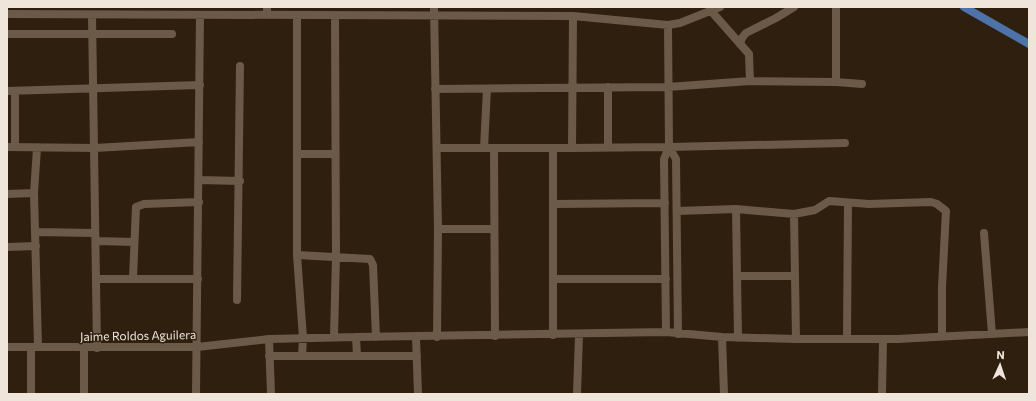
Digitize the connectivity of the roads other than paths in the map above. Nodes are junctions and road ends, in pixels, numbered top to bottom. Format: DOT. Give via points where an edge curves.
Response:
graph roads {
  1 [pos="720,7"];
  2 [pos="794,7"];
  3 [pos="836,7"];
  4 [pos="126,11"];
  5 [pos="267,11"];
  6 [pos="376,11"];
  7 [pos="434,11"];
  8 [pos="536,11"];
  9 [pos="712,12"];
  10 [pos="7,14"];
  11 [pos="92,15"];
  12 [pos="200,15"];
  13 [pos="297,15"];
  14 [pos="335,15"];
  15 [pos="573,16"];
  16 [pos="668,25"];
  17 [pos="7,34"];
  18 [pos="92,34"];
  19 [pos="172,34"];
  20 [pos="740,44"];
  21 [pos="240,66"];
  22 [pos="750,80"];
  23 [pos="836,82"];
  24 [pos="862,84"];
  25 [pos="200,85"];
  26 [pos="572,87"];
  27 [pos="608,87"];
  28 [pos="668,87"];
  29 [pos="93,89"];
  30 [pos="435,89"];
  31 [pos="487,89"];
  32 [pos="11,91"];
  33 [pos="199,142"];
  34 [pos="845,143"];
  35 [pos="11,147"];
  36 [pos="608,147"];
  37 [pos="669,147"];
  38 [pos="37,148"];
  39 [pos="95,148"];
  40 [pos="437,148"];
  41 [pos="484,148"];
  42 [pos="494,148"];
  43 [pos="553,148"];
  44 [pos="572,148"];
  45 [pos="297,154"];
  46 [pos="334,154"];
  47 [pos="199,180"];
  48 [pos="240,181"];
  49 [pos="7,194"];
  50 [pos="34,194"];
  51 [pos="199,202"];
  52 [pos="665,203"];
  53 [pos="848,203"];
  54 [pos="553,204"];
  55 [pos="736,208"];
  56 [pos="677,211"];
  57 [pos="794,214"];
  58 [pos="438,229"];
  59 [pos="494,229"];
  60 [pos="36,232"];
  61 [pos="95,232"];
  62 [pos="984,233"];
  63 [pos="96,241"];
  64 [pos="134,242"];
  65 [pos="36,246"];
  66 [pos="7,247"];
  67 [pos="297,255"];
  68 [pos="336,256"];
  69 [pos="737,276"];
  70 [pos="794,276"];
  71 [pos="133,278"];
  72 [pos="96,279"];
  73 [pos="198,279"];
  74 [pos="553,279"];
  75 [pos="666,279"];
  76 [pos="237,300"];
  77 [pos="666,332"];
  78 [pos="1029,332"];
  79 [pos="678,334"];
  80 [pos="992,334"];
  81 [pos="553,335"];
  82 [pos="579,335"];
  83 [pos="495,336"];
  84 [pos="942,336"];
  85 [pos="334,337"];
  86 [pos="356,337"];
  87 [pos="376,337"];
  88 [pos="416,337"];
  89 [pos="436,337"];
  90 [pos="303,338"];
  91 [pos="722,338"];
  92 [pos="738,338"];
  93 [pos="269,339"];
  94 [pos="796,339"];
  95 [pos="847,339"];
  96 [pos="883,339"];
  97 [pos="7,347"];
  98 [pos="34,347"];
  99 [pos="197,347"];
  100 [pos="84,348"];
  101 [pos="97,348"];
  102 [pos="269,356"];
  103 [pos="302,356"];
  104 [pos="357,356"];
  105 [pos="417,356"];
  106 [pos="31,394"];
  107 [pos="84,394"];
  108 [pos="196,394"];
  109 [pos="270,394"];
  110 [pos="418,394"];
  111 [pos="577,394"];
  112 [pos="724,394"];
  113 [pos="882,394"];
  1 -- 9 [label="street"];
  2 -- 20 [label="street" via="746,34"];
  3 -- 23 [label="street"];
  4 -- 11 [label="street"];
  4 -- 12 [label="street"];
  5 -- 12 [label="street"];
  5 -- 13 [label="street"];
  6 -- 7 [label="street"];
  6 -- 14 [label="street"];
  7 -- 8 [label="street"];
  7 -- 30 [label="street"];
  8 -- 15 [label="street"];
  9 -- 16 [label="street"];
  9 -- 20 [label="street"];
  10 -- 11 [label="street"];
  11 -- 18 [label="street"];
  12 -- 25 [label="street"];
  13 -- 14 [label="street"];
  13 -- 45 [label="street"];
  14 -- 46 [label="street"];
  15 -- 16 [label="street"];
  15 -- 26 [label="street"];
  16 -- 28 [label="street"];
  17 -- 18 [label="street"];
  18 -- 19 [label="street"];
  18 -- 29 [label="street"];
  20 -- 22 [label="street" via="749,54"];
  21 -- 48 [label="street"];
  22 -- 23 [label="street"];
  22 -- 28 [label="street"];
  23 -- 24 [label="street"];
  25 -- 29 [label="street"];
  25 -- 33 [label="street"];
  26 -- 27 [label="street"];
  26 -- 31 [label="street"];
  26 -- 44 [label="street"];
  27 -- 28 [label="street"];
  27 -- 36 [label="street"];
  28 -- 37 [label="street"];
  29 -- 32 [label="street"];
  29 -- 39 [label="street"];
  30 -- 31 [label="street"];
  30 -- 40 [label="street"];
  31 -- 41 [label="street"];
  32 -- 35 [label="street"];
  33 -- 39 [label="street"];
  33 -- 47 [label="street"];
  34 -- 37 [label="street"];
  35 -- 38 [label="street"];
  36 -- 37 [label="street"];
  36 -- 44 [label="street"];
  37 -- 52 [label="street" via="664,159"];
  37 -- 56 [label="street" via="676,159"];
  38 -- 39 [label="street"];
  38 -- 50 [label="street"];
  39 -- 61 [label="street"];
  40 -- 41 [label="street"];
  40 -- 58 [label="street"];
  41 -- 42 [label="street"];
  42 -- 43 [label="street"];
  42 -- 59 [label="street"];
  43 -- 44 [label="street"];
  43 -- 54 [label="street"];
  45 -- 46 [label="street"];
  45 -- 67 [label="street"];
  46 -- 68 [label="street"];
  47 -- 48 [label="street"];
  47 -- 51 [label="street"];
  48 -- 76 [label="street"];
  49 -- 50 [label="street"];
  50 -- 60 [label="street"];
  51 -- 64 [label="street" via="138,205"];
  51 -- 73 [label="street"];
  52 -- 54 [label="street"];
  52 -- 75 [label="street"];
  53 -- 57 [label="street" via="829,201 815,210"];
  53 -- 84 [label="street" via="931,202 946,211"];
  53 -- 95 [label="street"];
  54 -- 74 [label="street"];
  55 -- 56 [label="street"];
  55 -- 57 [label="street"];
  55 -- 69 [label="street"];
  56 -- 79 [label="street"];
  57 -- 70 [label="street"];
  58 -- 59 [label="street"];
  58 -- 89 [label="street"];
  59 -- 83 [label="street"];
  60 -- 61 [label="street"];
  60 -- 65 [label="street"];
  61 -- 63 [label="street"];
  62 -- 80 [label="street"];
  63 -- 64 [label="street"];
  63 -- 72 [label="street"];
  64 -- 71 [label="street"];
  65 -- 66 [label="street"];
  65 -- 98 [label="street"];
  67 -- 68 [label="street"];
  67 -- 90 [label="street"];
  68 -- 85 [label="street"];
  68 -- 87 [label="street" via="368,258 372,261"];
  69 -- 70 [label="street"];
  69 -- 92 [label="street"];
  70 -- 94 [label="street"];
  71 -- 72 [label="street"];
  71 -- 73 [label="street"];
  72 -- 101 [label="street"];
  73 -- 99 [label="street"];
  74 -- 75 [label="street"];
  74 -- 81 [label="street"];
  75 -- 77 [label="street"];
  77 -- 79 [label="street, Jaime Roldos Aguilera"];
  77 -- 82 [label="street, Jaime Roldos Aguilera"];
  78 -- 80 [label="street, Jaime Roldos Aguilera"];
  79 -- 91 [label="street, Jaime Roldos Aguilera"];
  80 -- 84 [label="street, Jaime Roldos Aguilera"];
  81 -- 82 [label="street, Jaime Roldos Aguilera"];
  81 -- 83 [label="street, Jaime Roldos Aguilera"];
  82 -- 111 [label="street"];
  83 -- 89 [label="street, Jaime Roldos Aguilera"];
  84 -- 96 [label="street, Jaime Roldos Aguilera"];
  85 -- 86 [label="street, Jaime Roldos Aguilera"];
  85 -- 90 [label="street, Jaime Roldos Aguilera"];
  86 -- 87 [label="street, Jaime Roldos Aguilera"];
  86 -- 104 [label="street"];
  87 -- 88 [label="street, Jaime Roldos Aguilera"];
  88 -- 89 [label="street, Jaime Roldos Aguilera"];
  88 -- 105 [label="street"];
  90 -- 93 [label="street, Jaime Roldos Aguilera"];
  90 -- 103 [label="street"];
  91 -- 92 [label="street, Jaime Roldos Aguilera"];
  91 -- 112 [label="street"];
  92 -- 94 [label="street, Jaime Roldos Aguilera"];
  93 -- 99 [label="street, Jaime Roldos Aguilera"];
  93 -- 102 [label="street"];
  94 -- 95 [label="street, Jaime Roldos Aguilera"];
  95 -- 96 [label="street, Jaime Roldos Aguilera"];
  96 -- 113 [label="street"];
  97 -- 98 [label="street, Jaime Roldos Aguilera"];
  98 -- 100 [label="street, Jaime Roldos Aguilera"];
  98 -- 106 [label="street"];
  99 -- 101 [label="street, Jaime Roldos Aguilera"];
  99 -- 108 [label="street"];
  100 -- 101 [label="street, Jaime Roldos Aguilera"];
  100 -- 107 [label="street"];
  102 -- 103 [label="street"];
  102 -- 109 [label="street"];
  103 -- 104 [label="street"];
  104 -- 105 [label="street"];
  105 -- 110 [label="street"];
}
